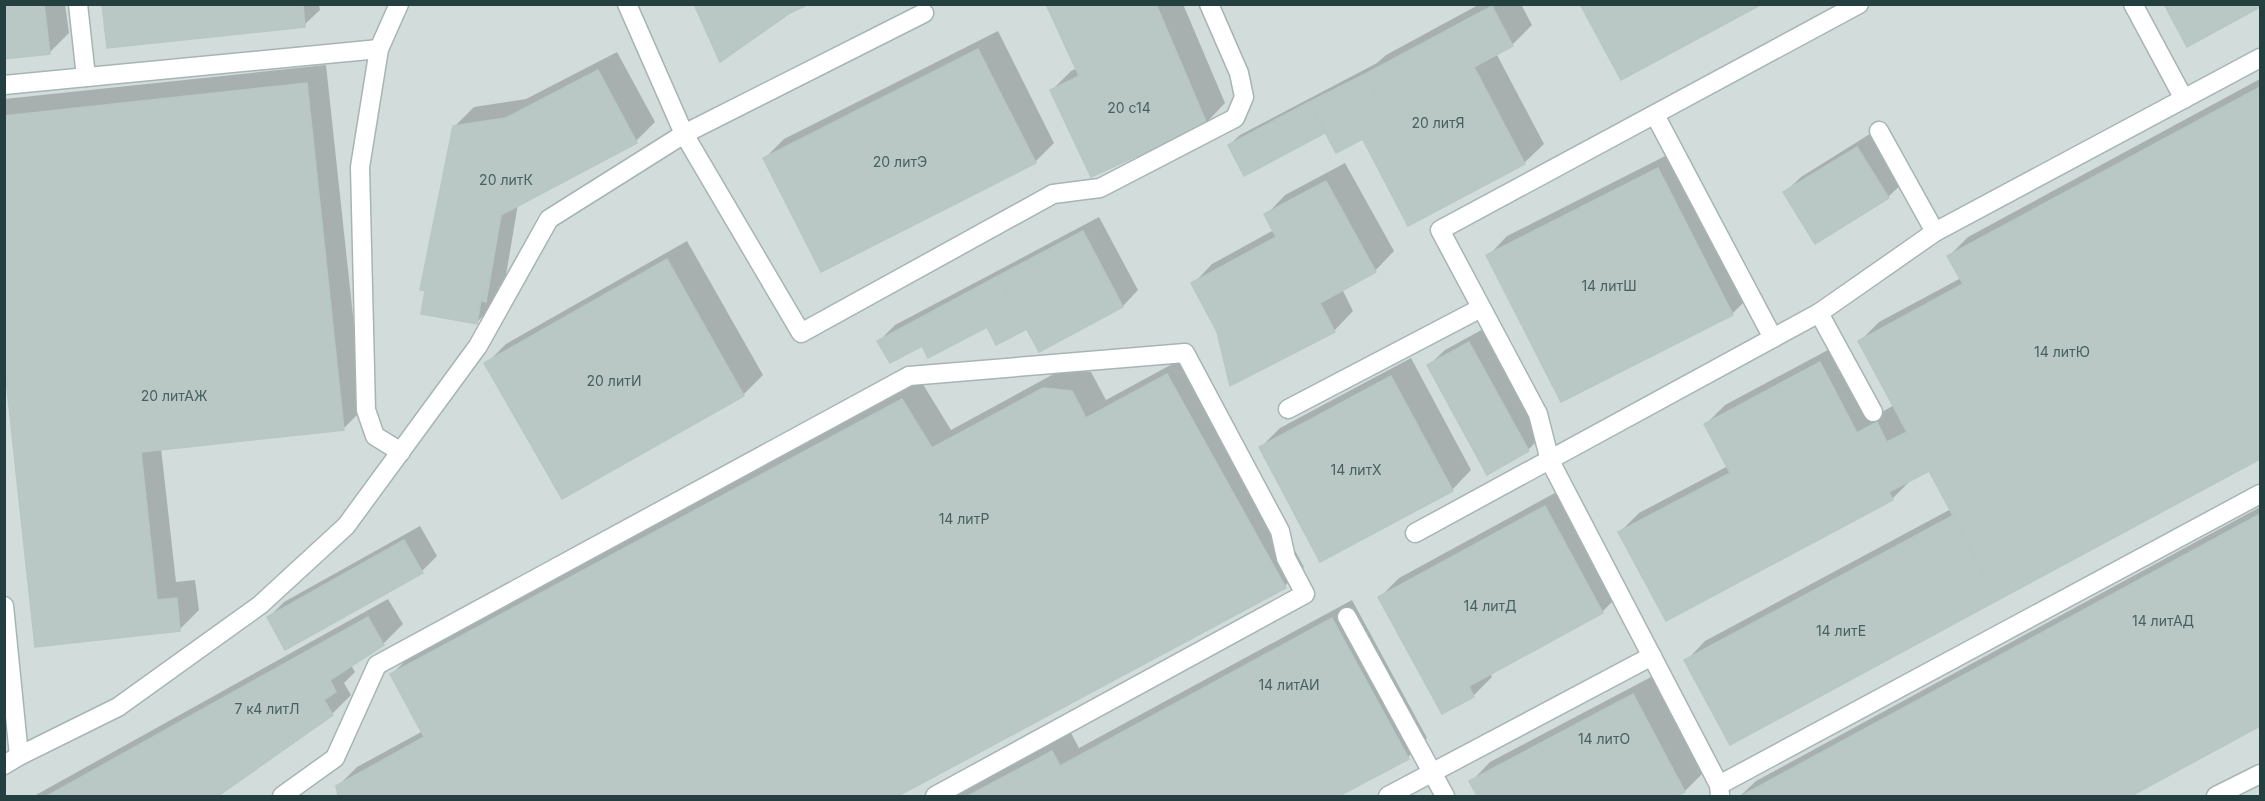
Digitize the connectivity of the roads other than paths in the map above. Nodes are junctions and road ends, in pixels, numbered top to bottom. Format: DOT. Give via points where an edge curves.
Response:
graph roads {
  1 [pos="78,4"];
  2 [pos="399,4"];
  3 [pos="627,4"];
  4 [pos="1209,4"];
  5 [pos="1859,4"];
  6 [pos="2133,4"];
  7 [pos="924,13"];
  8 [pos="379,49"];
  9 [pos="2260,58"];
  10 [pos="86,77"];
  11 [pos="4,85"];
  12 [pos="2184,99"];
  13 [pos="1654,115"];
  14 [pos="1879,131"];
  15 [pos="684,134"];
  16 [pos="1935,232"];
  17 [pos="1481,308"];
  18 [pos="1819,313"];
  19 [pos="1773,338"];
  20 [pos="1287,409"];
  21 [pos="1873,412"];
  22 [pos="401,452"];
  23 [pos="1550,461"];
  24 [pos="2260,495"];
  25 [pos="1416,533"];
  26 [pos="4,606"];
  27 [pos="1347,617"];
  28 [pos="1652,656"];
  29 [pos="12,760"];
  30 [pos="1432,773"];
  31 [pos="2260,774"];
  32 [pos="1719,791"];
  33 [pos="282,796"];
  34 [pos="935,796"];
  35 [pos="1388,796"];
  36 [pos="1445,796"];
  37 [pos="2216,796"];
  1 -- 10 [label="lane"];
  2 -- 8 [label="lane"];
  3 -- 15 [label="lane"];
  4 -- 15 [label="lane" via="1239,73 1244,97 1234,118 1100,188 1053,194 801,333"];
  5 -- 13 [label="lane"];
  6 -- 12 [label="lane"];
  7 -- 15 [label="lane"];
  8 -- 10 [label="lane"];
  8 -- 22 [label="lane" via="360,167 366,410 375,436"];
  9 -- 12 [label="lane"];
  10 -- 11 [label="lane"];
  12 -- 16 [label="lane"];
  13 -- 17 [label="lane" via="1440,230"];
  13 -- 19 [label="lane"];
  14 -- 16 [label="lane"];
  15 -- 22 [label="lane" via="549,219 478,346"];
  16 -- 18 [label="lane"];
  17 -- 20 [label="lane"];
  17 -- 23 [label="lane" via="1538,414"];
  18 -- 19 [label="lane"];
  18 -- 21 [label="lane"];
  19 -- 23 [label="lane"];
  22 -- 29 [label="lane" via="346,526 260,605 118,706"];
  23 -- 25 [label="lane"];
  23 -- 28 [label="lane"];
  24 -- 32 [label="lane"];
  26 -- 29 [label="lane"];
  27 -- 30 [label="lane"];
  28 -- 30 [label="lane"];
  28 -- 32 [label="lane"];
  30 -- 35 [label="lane"];
  30 -- 36 [label="lane"];
  31 -- 37 [label="lane"];
  33 -- 34 [label="lane" via="335,758 377,666 909,376 1185,353 1280,531 1286,558 1305,594"];
}
